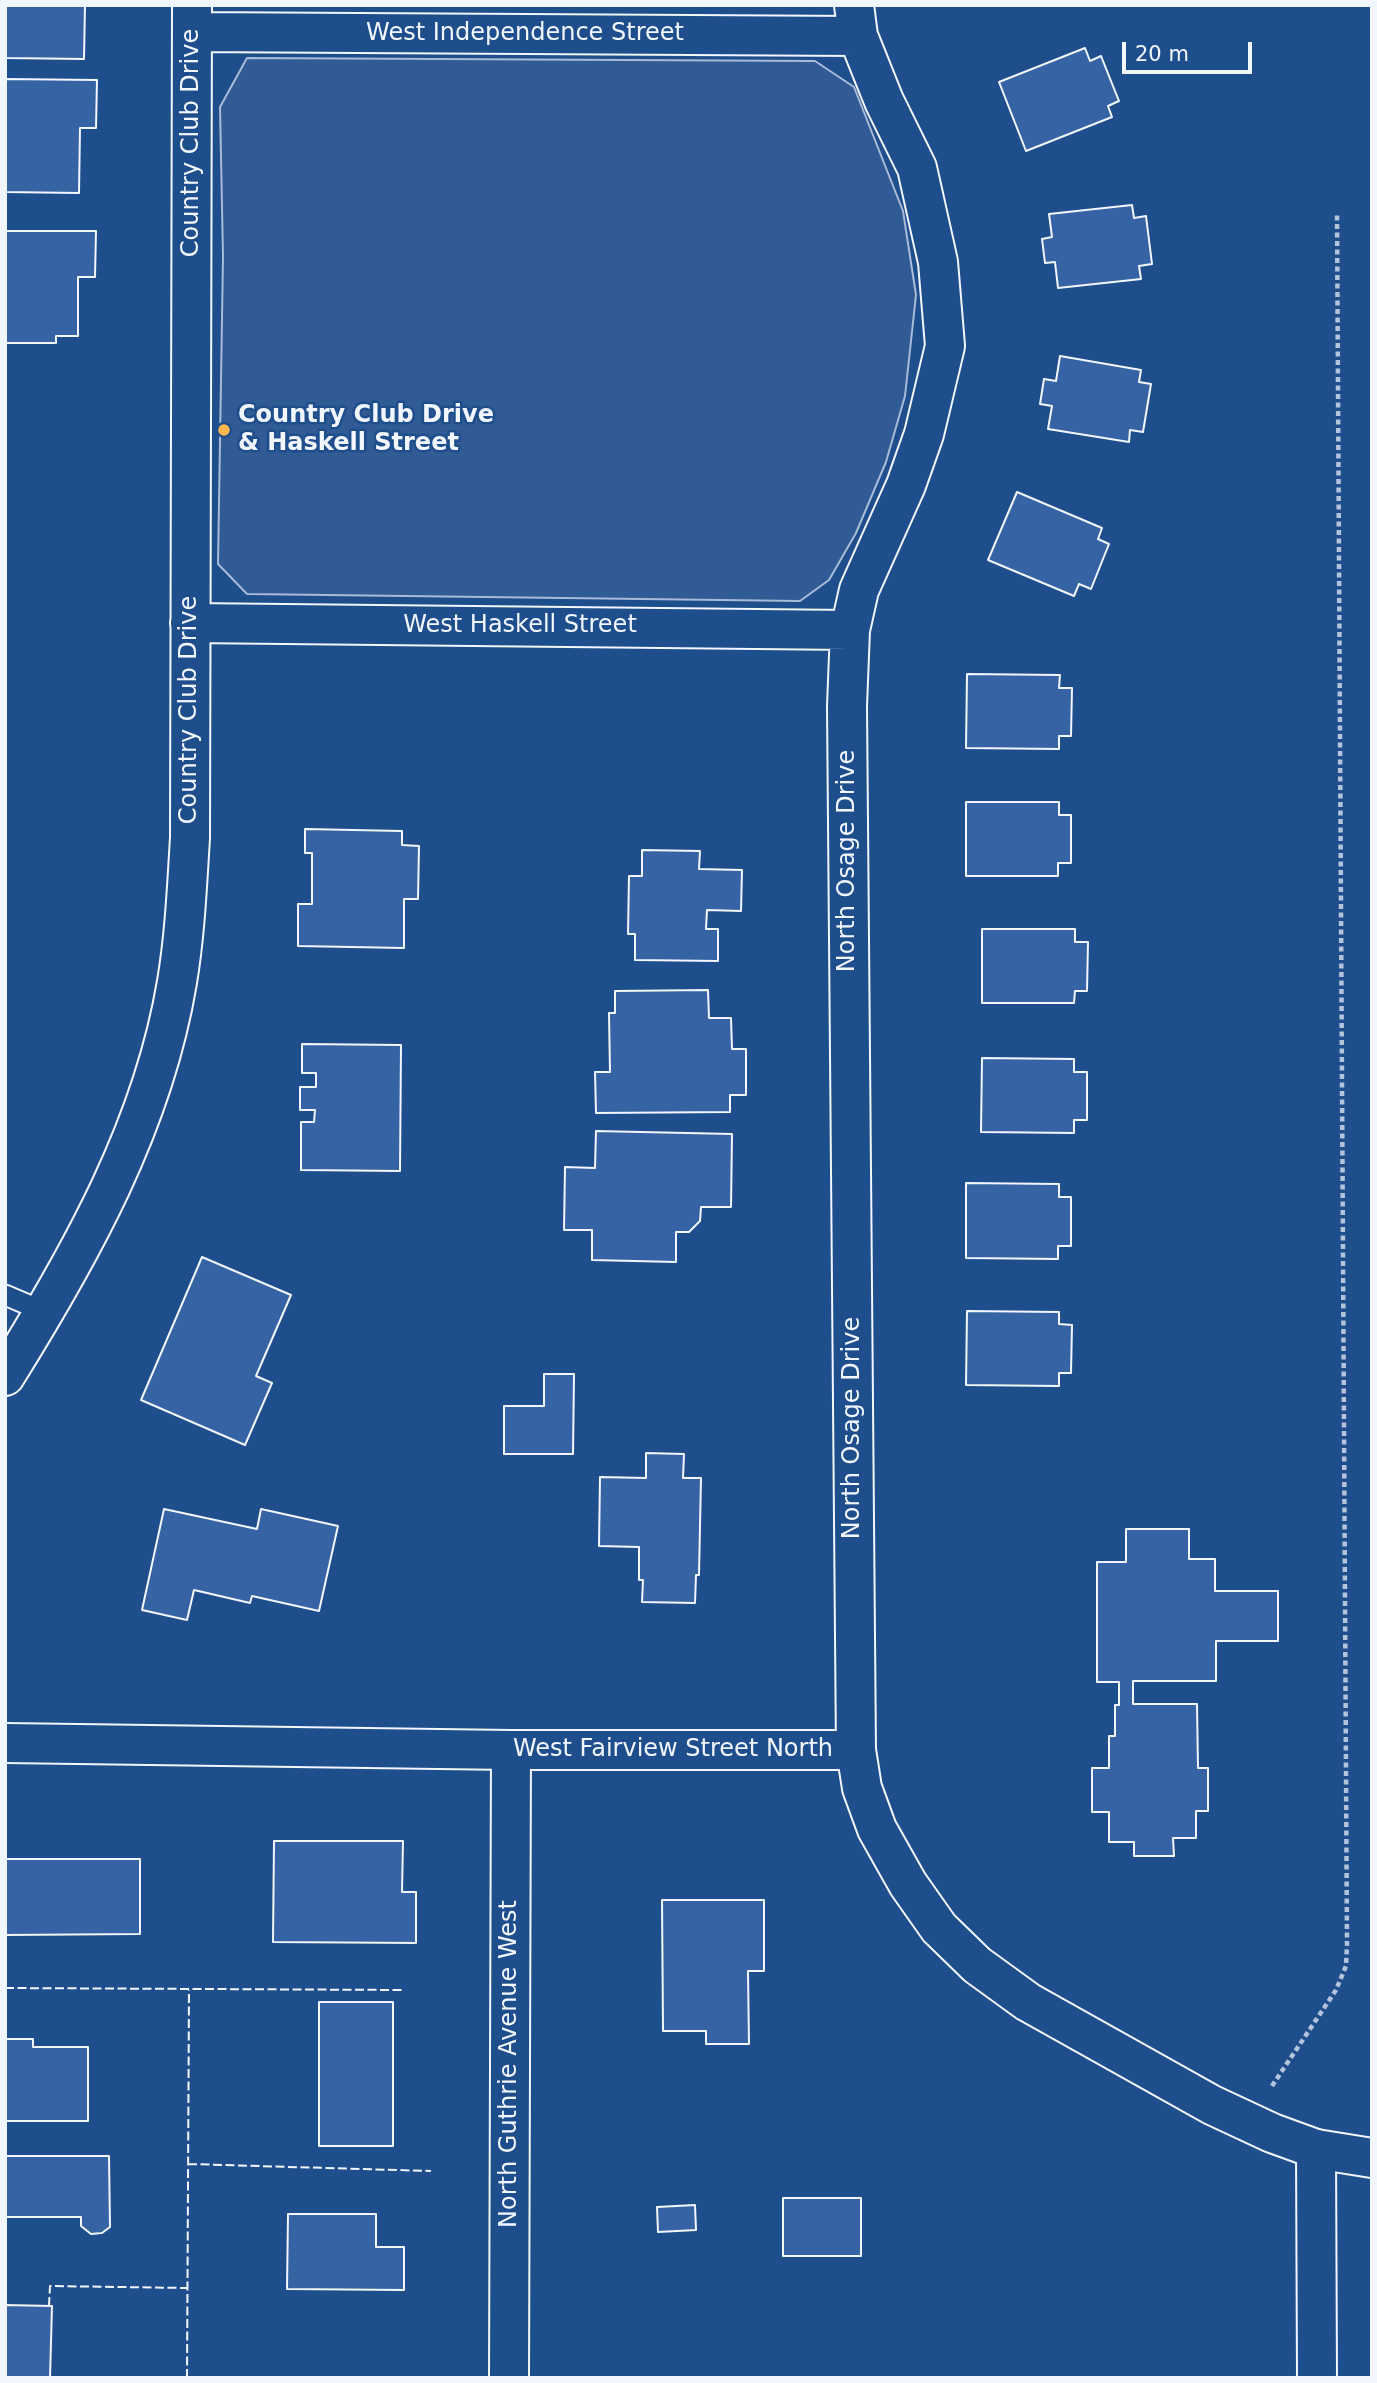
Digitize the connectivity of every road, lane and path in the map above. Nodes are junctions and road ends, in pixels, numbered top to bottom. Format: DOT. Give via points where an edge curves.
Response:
graph roads {
  1 [pos="192,19"];
  2 [pos="856,20"];
  3 [pos="1337,215"];
  4 [pos="190,623"];
  5 [pos="850,630"];
  6 [pos="5,1295"];
  7 [pos="45,1312"];
  8 [pos="5,1376"];
  9 [pos="5,1743"];
  10 [pos="511,1750"];
  11 [pos="856,1750"];
  12 [pos="1246,2120"];
  13 [pos="1316,2149"];
  14 [pos="1372,2158"];
  15 [pos="509,2378"];
  16 [pos="1317,2378"];
  1 -- 2 [label="street, West Independence Street"];
  1 -- 4 [label="street, Country Club Drive"];
  2 -- 5 [label="street, North Osage Drive" via="884,101 917,168 938,261 945,346 924,434 859,590"];
  3 -- 12 [label="path" via="1346,1966 1336,1990"];
  4 -- 5 [label="street, West Haskell Street"];
  4 -- 7 [label="street, Country Club Drive" via="190,838 177,984 132,1141 94,1224"];
  5 -- 11 [label="street, North Osage Drive"];
  6 -- 7 [label="lane"];
  7 -- 8 [label="street, Country Club Drive"];
  9 -- 10 [label="street, West Fairview Street North"];
  10 -- 11 [label="street, West Fairview Street North"];
  10 -- 15 [label="street, North Guthrie Avenue West"];
  11 -- 12 [label="street, West Fairview Street North" via="862,1788 877,1829 908,1884 958,1947 1028,2002"];
  12 -- 13 [label="street, West Fairview Street North"];
  13 -- 14 [label="street, West Fairview Street North"];
  13 -- 16 [label="street"];
}
